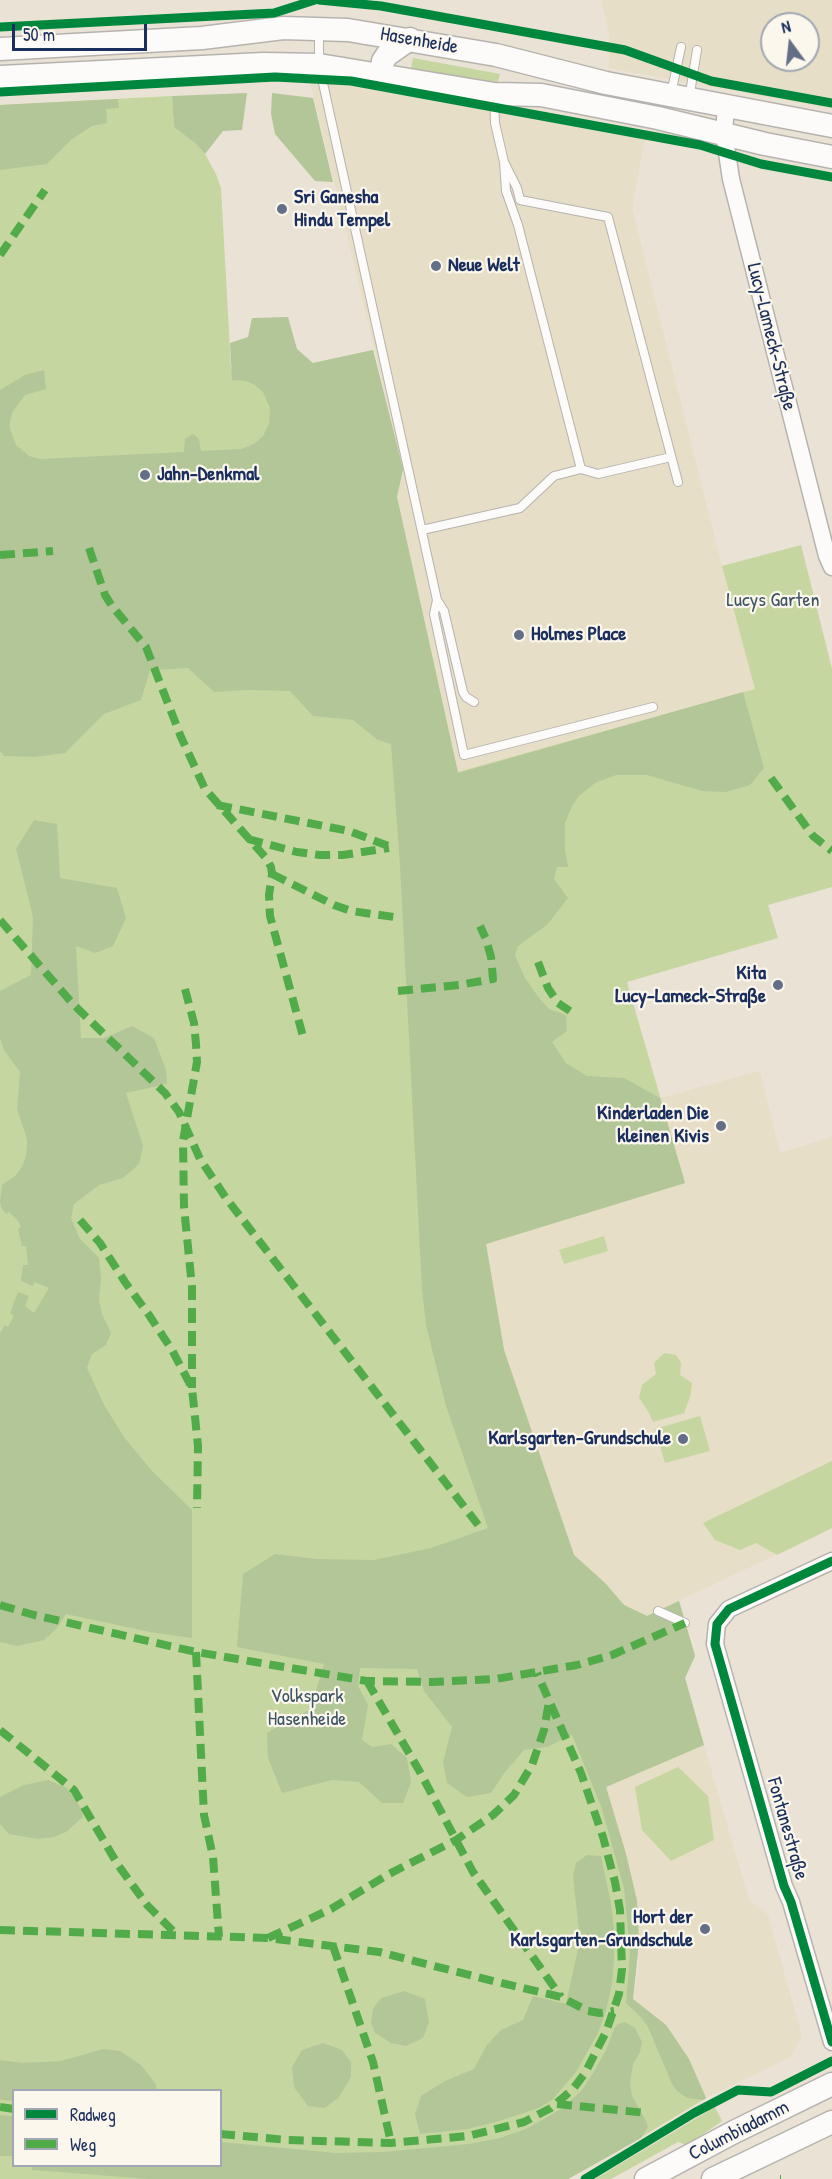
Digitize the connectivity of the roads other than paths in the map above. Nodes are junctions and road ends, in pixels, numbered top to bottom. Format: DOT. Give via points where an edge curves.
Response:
graph roads {
  1 [pos="320,28"];
  2 [pos="410,39"];
  3 [pos="43,47"];
  4 [pos="681,47"];
  5 [pos="0,49"];
  6 [pos="697,50"];
  7 [pos="319,65"];
  8 [pos="381,74"];
  9 [pos="44,75"];
  10 [pos="0,77"];
  11 [pos="494,94"];
  12 [pos="680,97"];
  13 [pos="726,106"];
  14 [pos="832,126"];
  15 [pos="723,133"];
  16 [pos="832,157"];
  17 [pos="504,162"];
  18 [pos="671,457"];
  19 [pos="581,469"];
  20 [pos="678,482"];
  21 [pos="422,530"];
  22 [pos="832,567"];
  23 [pos="437,600"];
  24 [pos="474,702"];
  25 [pos="653,707"];
  26 [pos="832,1561"];
  27 [pos="658,1611"];
  28 [pos="685,1623"];
  29 [pos="832,2042"];
  30 [pos="832,2084"];
  31 [pos="832,2122"];
  32 [pos="646,2179"];
  33 [pos="713,2179"];
  1 -- 2 [label="main road, Hasenheide"];
  1 -- 3 [label="main road, Hasenheide"];
  1 -- 7 [label="lane"];
  2 -- 8 [label="main road" via="387,55"];
  2 -- 12 [label="main road, Hasenheide"];
  3 -- 5 [label="main road, Hasenheide"];
  3 -- 9 [label="main road"];
  4 -- 12 [label="lane"];
  6 -- 12 [label="lane"];
  7 -- 8 [label="main road, Hasenheide"];
  7 -- 9 [label="main road, Hasenheide" via="263,64"];
  7 -- 21 [label="lane"];
  8 -- 11 [label="main road, Hasenheide"];
  9 -- 10 [label="main road, Hasenheide"];
  11 -- 15 [label="main road, Hasenheide" via="541,95"];
  11 -- 17 [label="lane" via="495,123"];
  12 -- 13 [label="main road, Hasenheide"];
  13 -- 14 [label="main road, Hasenheide"];
  13 -- 15 [label="street, Lucy-Lameck-Straße"];
  15 -- 16 [label="main road, Hasenheide"];
  15 -- 22 [label="street, Lucy-Lameck-Straße" via="731,179"];
  17 -- 18 [label="lane" via="520,200 608,217"];
  17 -- 19 [label="lane" via="506,191"];
  18 -- 19 [label="lane" via="598,474"];
  18 -- 20 [label="lane"];
  19 -- 21 [label="lane" via="554,476 520,508"];
  21 -- 23 [label="lane"];
  23 -- 24 [label="lane" via="444,611 463,692"];
  23 -- 25 [label="lane" via="434,614 464,755"];
  26 -- 29 [label="street, Fontanestraße" via="729,1609 717,1624 715,1644"];
  27 -- 28 [label="lane"];
  30 -- 32 [label="main road, Columbiadamm"];
  31 -- 33 [label="main road, Columbiadamm"];
}
